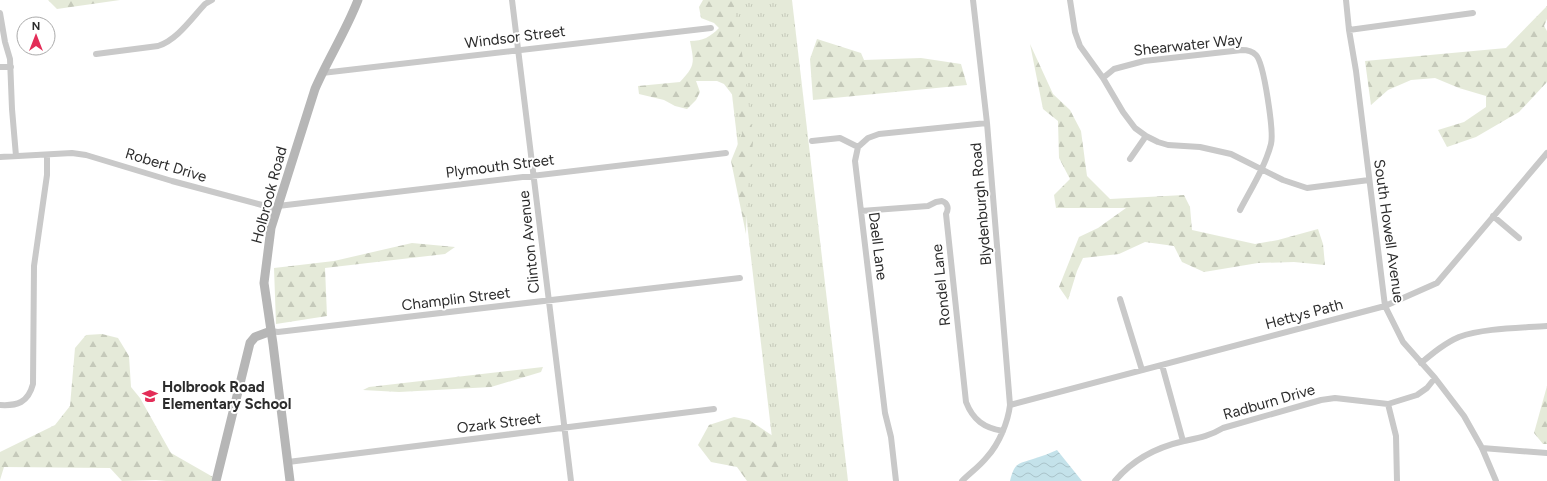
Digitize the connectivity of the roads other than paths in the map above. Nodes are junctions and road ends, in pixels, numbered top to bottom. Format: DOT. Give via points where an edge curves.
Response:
graph roads {
  1 [pos="212,0"];
  2 [pos="358,0"];
  3 [pos="512,0"];
  4 [pos="973,0"];
  5 [pos="1070,0"];
  6 [pos="1346,0"];
  7 [pos="0,13"];
  8 [pos="1473,13"];
  9 [pos="712,28"];
  10 [pos="1349,30"];
  11 [pos="518,50"];
  12 [pos="96,54"];
  13 [pos="0,67"];
  14 [pos="11,67"];
  15 [pos="322,73"];
  16 [pos="1103,78"];
  17 [pos="987,123"];
  18 [pos="1146,136"];
  19 [pos="812,141"];
  20 [pos="858,147"];
  21 [pos="726,153"];
  22 [pos="1547,153"];
  23 [pos="16,156"];
  24 [pos="47,156"];
  25 [pos="0,157"];
  26 [pos="1130,158"];
  27 [pos="1261,169"];
  28 [pos="534,175"];
  29 [pos="1369,180"];
  30 [pos="278,209"];
  31 [pos="1240,210"];
  32 [pos="861,211"];
  33 [pos="1493,216"];
  34 [pos="1519,238"];
  35 [pos="740,278"];
  36 [pos="1120,299"];
  37 [pos="548,301"];
  38 [pos="1385,306"];
  39 [pos="1547,326"];
  40 [pos="271,331"];
  41 [pos="1421,363"];
  42 [pos="1162,365"];
  43 [pos="1142,370"];
  44 [pos="1436,378"];
  45 [pos="1388,404"];
  46 [pos="0,405"];
  47 [pos="1010,405"];
  48 [pos="714,409"];
  49 [pos="564,428"];
  50 [pos="1003,431"];
  51 [pos="1183,441"];
  52 [pos="1482,448"];
  53 [pos="1547,453"];
  54 [pos="288,462"];
  55 [pos="216,481"];
  56 [pos="290,481"];
  57 [pos="571,481"];
  58 [pos="896,481"];
  59 [pos="962,481"];
  60 [pos="1115,481"];
  61 [pos="1397,481"];
  62 [pos="1496,481"];
  1 -- 12 [label="street" via="166,44"];
  2 -- 15 [label="street, Holbrook Road"];
  3 -- 11 [label="street, Clinton Avenue"];
  4 -- 17 [label="street, Blydenburgh Road"];
  5 -- 16 [label="street" via="1080,46"];
  6 -- 10 [label="street, South Howell Avenue"];
  7 -- 14 [label="street"];
  8 -- 10 [label="street"];
  9 -- 11 [label="street, Windsor Street"];
  10 -- 29 [label="street, South Howell Avenue"];
  11 -- 15 [label="street, Windsor Street"];
  11 -- 28 [label="street, Clinton Avenue"];
  13 -- 14 [label="street"];
  14 -- 23 [label="street"];
  15 -- 30 [label="street, Holbrook Road"];
  16 -- 18 [label="street" via="1123,112"];
  16 -- 27 [label="street, Shearwater Way" via="1114,68 1144,61 1250,50 1257,55 1264,74 1271,130 1271,142"];
  17 -- 20 [label="street" via="879,134 868,138"];
  17 -- 47 [label="street, Blydenburgh Road"];
  18 -- 26 [label="street"];
  18 -- 27 [label="street" via="1168,145 1200,147 1231,154"];
  19 -- 20 [label="street" via="840,138"];
  20 -- 32 [label="street, Daell Lane" via="855,161"];
  21 -- 28 [label="street, Plymouth Street"];
  22 -- 33 [label="street, Hettys Path"];
  23 -- 24 [label="street, Robert Drive"];
  23 -- 25 [label="street, Robert Drive"];
  24 -- 30 [label="street, Robert Drive" via="72,153 93,156 172,181"];
  24 -- 46 [label="street" via="47,175 33,277 33,384 31,392 21,402 16,405"];
  27 -- 29 [label="street" via="1307,188"];
  27 -- 31 [label="street, Shearwater Way"];
  28 -- 30 [label="street, Plymouth Street"];
  28 -- 37 [label="street, Clinton Avenue"];
  29 -- 38 [label="street, South Howell Avenue"];
  30 -- 40 [label="street, Holbrook Road" via="268,244 264,283"];
  32 -- 50 [label="street, Rondel Lane" via="928,206 942,201 947,204 966,402 977,421 992,429"];
  32 -- 58 [label="street, Daell Lane" via="885,413 891,437"];
  33 -- 34 [label="street"];
  33 -- 38 [label="street, Hettys Path" via="1437,284"];
  35 -- 37 [label="street, Champlin Street"];
  36 -- 43 [label="street"];
  37 -- 40 [label="street, Champlin Street"];
  37 -- 49 [label="street, Clinton Avenue"];
  38 -- 41 [label="street, South Howell Avenue" via="1403,342"];
  38 -- 42 [label="street, Hettys Path"];
  39 -- 41 [label="street" via="1474,333 1443,345"];
  40 -- 54 [label="street, Holbrook Road"];
  40 -- 55 [label="street" via="250,343"];
  41 -- 44 [label="street, South Howell Avenue"];
  42 -- 43 [label="street, Hettys Path"];
  42 -- 51 [label="street"];
  43 -- 47 [label="street, Hettys Path"];
  44 -- 45 [label="street, Radburn Drive" via="1417,395"];
  44 -- 52 [label="street, South Howell Avenue" via="1464,416"];
  45 -- 51 [label="street, Radburn Drive" via="1335,398 1321,400 1223,428 1208,436"];
  45 -- 61 [label="street" via="1396,436"];
  47 -- 50 [label="street, Blydenburgh Road"];
  48 -- 49 [label="street, Ozark Street"];
  49 -- 54 [label="street, Ozark Street"];
  49 -- 57 [label="street, Clinton Avenue"];
  50 -- 59 [label="street, Blydenburgh Road" via="988,456"];
  51 -- 60 [label="street, Radburn Drive" via="1149,453 1122,472"];
  52 -- 53 [label="street"];
  52 -- 62 [label="street, South Howell Avenue"];
  54 -- 56 [label="street, Holbrook Road"];
}
